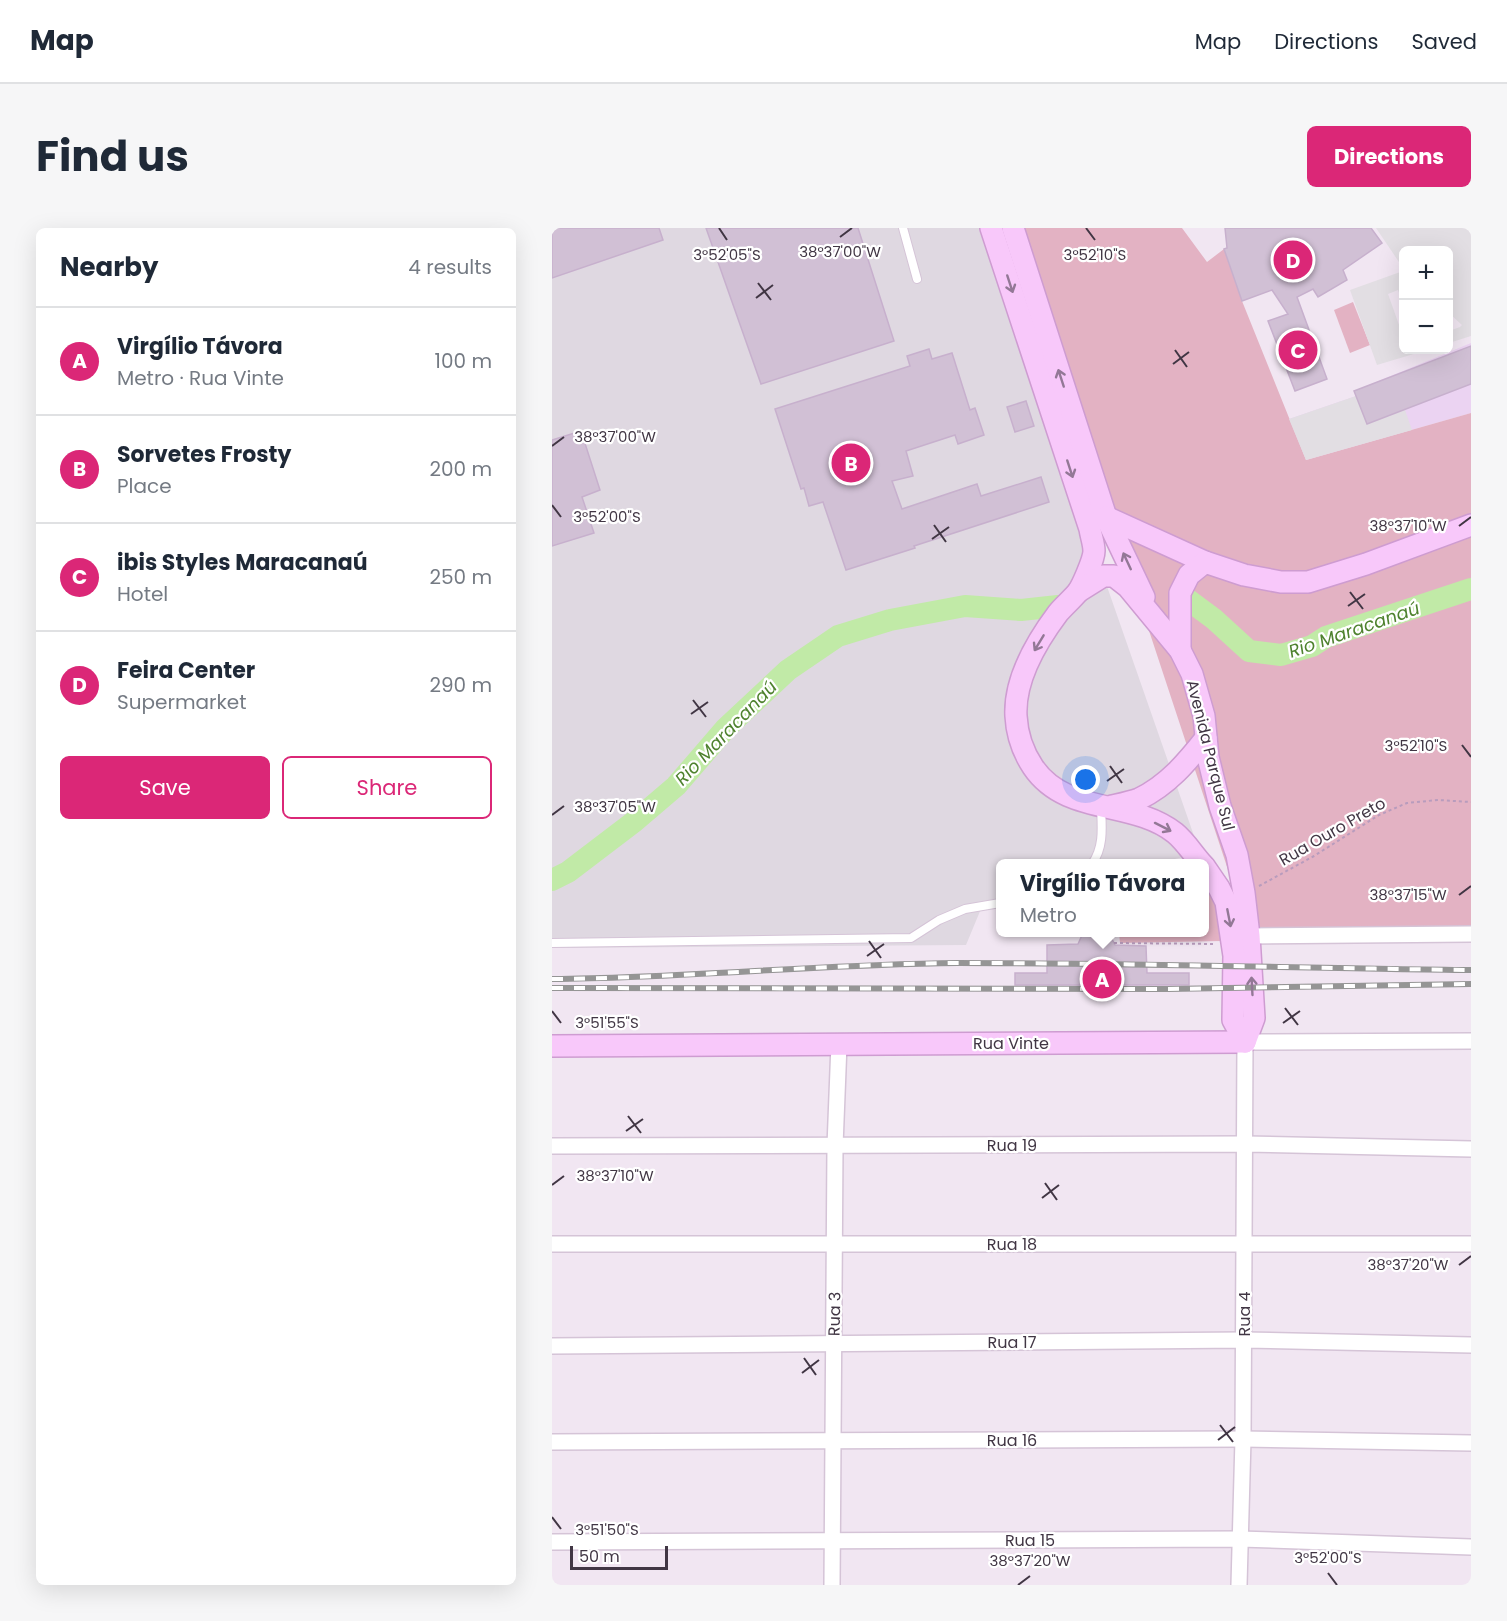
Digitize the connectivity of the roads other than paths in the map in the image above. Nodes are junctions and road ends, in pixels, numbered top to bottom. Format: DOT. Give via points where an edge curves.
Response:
graph roads {
  1 [pos="903,228"];
  2 [pos="991,228"];
  3 [pos="1013,228"];
  4 [pos="917,279"];
  5 [pos="1106,517"];
  6 [pos="1471,525"];
  7 [pos="1205,562"];
  8 [pos="1079,591"];
  9 [pos="1152,614"];
  10 [pos="1180,650"];
  11 [pos="1206,738"];
  12 [pos="1103,807"];
  13 [pos="1095,859"];
  14 [pos="1195,859"];
  15 [pos="1209,877"];
  16 [pos="996,904"];
  17 [pos="1471,934"];
  18 [pos="1249,936"];
  19 [pos="552,943"];
  20 [pos="1471,1041"];
  21 [pos="1245,1042"];
  22 [pos="839,1044"];
  23 [pos="552,1046"];
  24 [pos="1246,1144"];
  25 [pos="552,1146"];
  26 [pos="835,1146"];
  27 [pos="1471,1149"];
  28 [pos="1244,1243"];
  29 [pos="552,1244"];
  30 [pos="1471,1244"];
  31 [pos="835,1245"];
  32 [pos="1244,1340"];
  33 [pos="833,1344"];
  34 [pos="1471,1344"];
  35 [pos="552,1346"];
  36 [pos="1243,1439"];
  37 [pos="834,1441"];
  38 [pos="552,1442"];
  39 [pos="1471,1443"];
  40 [pos="1240,1539"];
  41 [pos="552,1542"];
  42 [pos="833,1542"];
  43 [pos="1471,1547"];
  44 [pos="832,1585"];
  45 [pos="1239,1585"];
  1 -- 4 [label="lane"];
  2 -- 8 [label="street, Avenida Parque Sul, one-way" via="1090,529 1094,554"];
  5 -- 3 [label="street, Avenida Parque Sul, one-way"];
  5 -- 7 [label="street"];
  9 -- 5 [label="street, Avenida Parque Sul, one-way"];
  6 -- 7 [label="street" via="1308,582 1281,582"];
  7 -- 10 [label="street" via="1189,575 1180,593"];
  8 -- 9 [label="street, Avenida Parque Sul" via="1103,576 1114,576"];
  8 -- 12 [label="street, Avenida Parque Sul, one-way" via="1058,612 1024,670 1015,714 1027,758 1041,779 1060,793"];
  9 -- 10 [label="street, Avenida Parque Sul"];
  10 -- 11 [label="street, Avenida Parque Sul" via="1192,674"];
  11 -- 12 [label="street" via="1182,769 1160,786 1138,799"];
  11 -- 18 [label="street, Avenida Parque Sul" via="1220,806 1237,855"];
  12 -- 13 [label="lane" via="1102,842"];
  12 -- 14 [label="street, Avenida Parque Sul, one-way" via="1142,817 1174,833"];
  15 -- 21 [label="street, Avenida Parque Sul, one-way" via="1226,902 1234,956 1233,1020"];
  16 -- 19 [label="lane" via="965,909 910,938"];
  17 -- 18 [label="street"];
  21 -- 18 [label="street, Avenida Parque Sul, one-way" via="1254,1018"];
  20 -- 21 [label="street, Rua Vinte"];
  21 -- 22 [label="street, Rua Vinte"];
  21 -- 24 [label="street, Rua 4"];
  22 -- 23 [label="street, Rua Vinte"];
  22 -- 26 [label="street, Rua 3"];
  24 -- 26 [label="street, Rua 19"];
  24 -- 27 [label="street, Rua 19"];
  24 -- 28 [label="street, Rua 4"];
  25 -- 26 [label="street, Rua 19"];
  26 -- 31 [label="street, Rua 3"];
  28 -- 30 [label="street, Rua 18"];
  28 -- 31 [label="street, Rua 18"];
  28 -- 32 [label="street, Rua 4"];
  29 -- 31 [label="street, Rua 18"];
  31 -- 33 [label="street, Rua 3"];
  32 -- 33 [label="street, Rua 17"];
  32 -- 34 [label="street, Rua 17"];
  32 -- 36 [label="street, Rua 4"];
  33 -- 35 [label="street, Rua 17"];
  33 -- 37 [label="street, Rua 3"];
  36 -- 37 [label="street, Rua 16"];
  36 -- 39 [label="street, Rua 16"];
  36 -- 40 [label="street, Rua 4"];
  37 -- 38 [label="street, Rua 16"];
  37 -- 42 [label="street, Rua 3"];
  40 -- 42 [label="street, Rua 15"];
  40 -- 43 [label="street, Rua 15"];
  40 -- 45 [label="street, Rua 4"];
  41 -- 42 [label="street, Rua 15"];
  42 -- 44 [label="street, Rua 3"];
}
